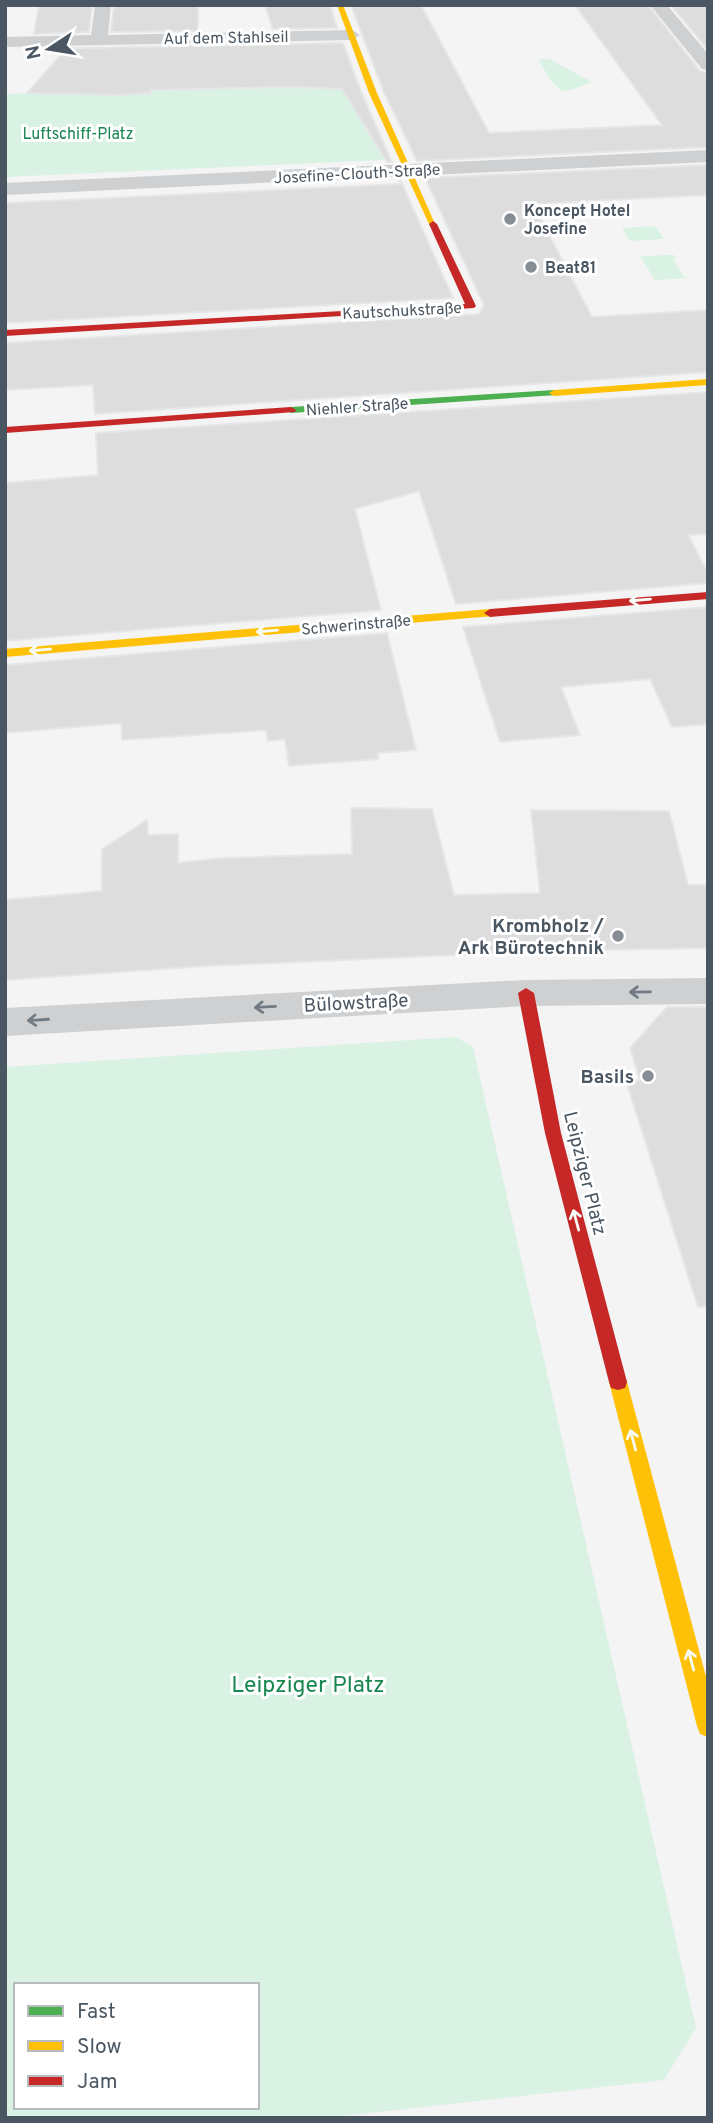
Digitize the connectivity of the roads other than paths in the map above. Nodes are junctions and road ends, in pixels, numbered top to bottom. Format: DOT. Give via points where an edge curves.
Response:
graph roads {
  1 [pos="103,5"];
  2 [pos="340,5"];
  3 [pos="658,5"];
  4 [pos="352,35"];
  5 [pos="99,40"];
  6 [pos="5,42"];
  7 [pos="708,65"];
  8 [pos="708,156"];
  9 [pos="409,171"];
  10 [pos="5,189"];
  11 [pos="5,333"];
  12 [pos="708,382"];
  13 [pos="5,430"];
  14 [pos="708,595"];
  15 [pos="5,653"];
  16 [pos="708,991"];
  17 [pos="526,993"];
  18 [pos="5,1022"];
  19 [pos="708,1726"];
  1 -- 5 [label="street"];
  2 -- 4 [label="street, Kautschukstraße"];
  3 -- 7 [label="street"];
  4 -- 5 [label="street, Auf dem Stahlseil"];
  4 -- 9 [label="street, Kautschukstraße"];
  5 -- 6 [label="street, Auf dem Stahlseil"];
  8 -- 9 [label="street, Josefine-Clouth-Straße"];
  9 -- 10 [label="street, Josefine-Clouth-Straße"];
  9 -- 11 [label="street, Kautschukstraße" via="471,306"];
  12 -- 13 [label="street, Niehler Straße"];
  14 -- 15 [label="street, Schwerinstraße, one-way"];
  16 -- 17 [label="street, Bülowstraße, one-way"];
  17 -- 18 [label="street, Bülowstraße, one-way"];
  19 -- 17 [label="street, Leipziger Platz, one-way" via="553,1133"];
}
